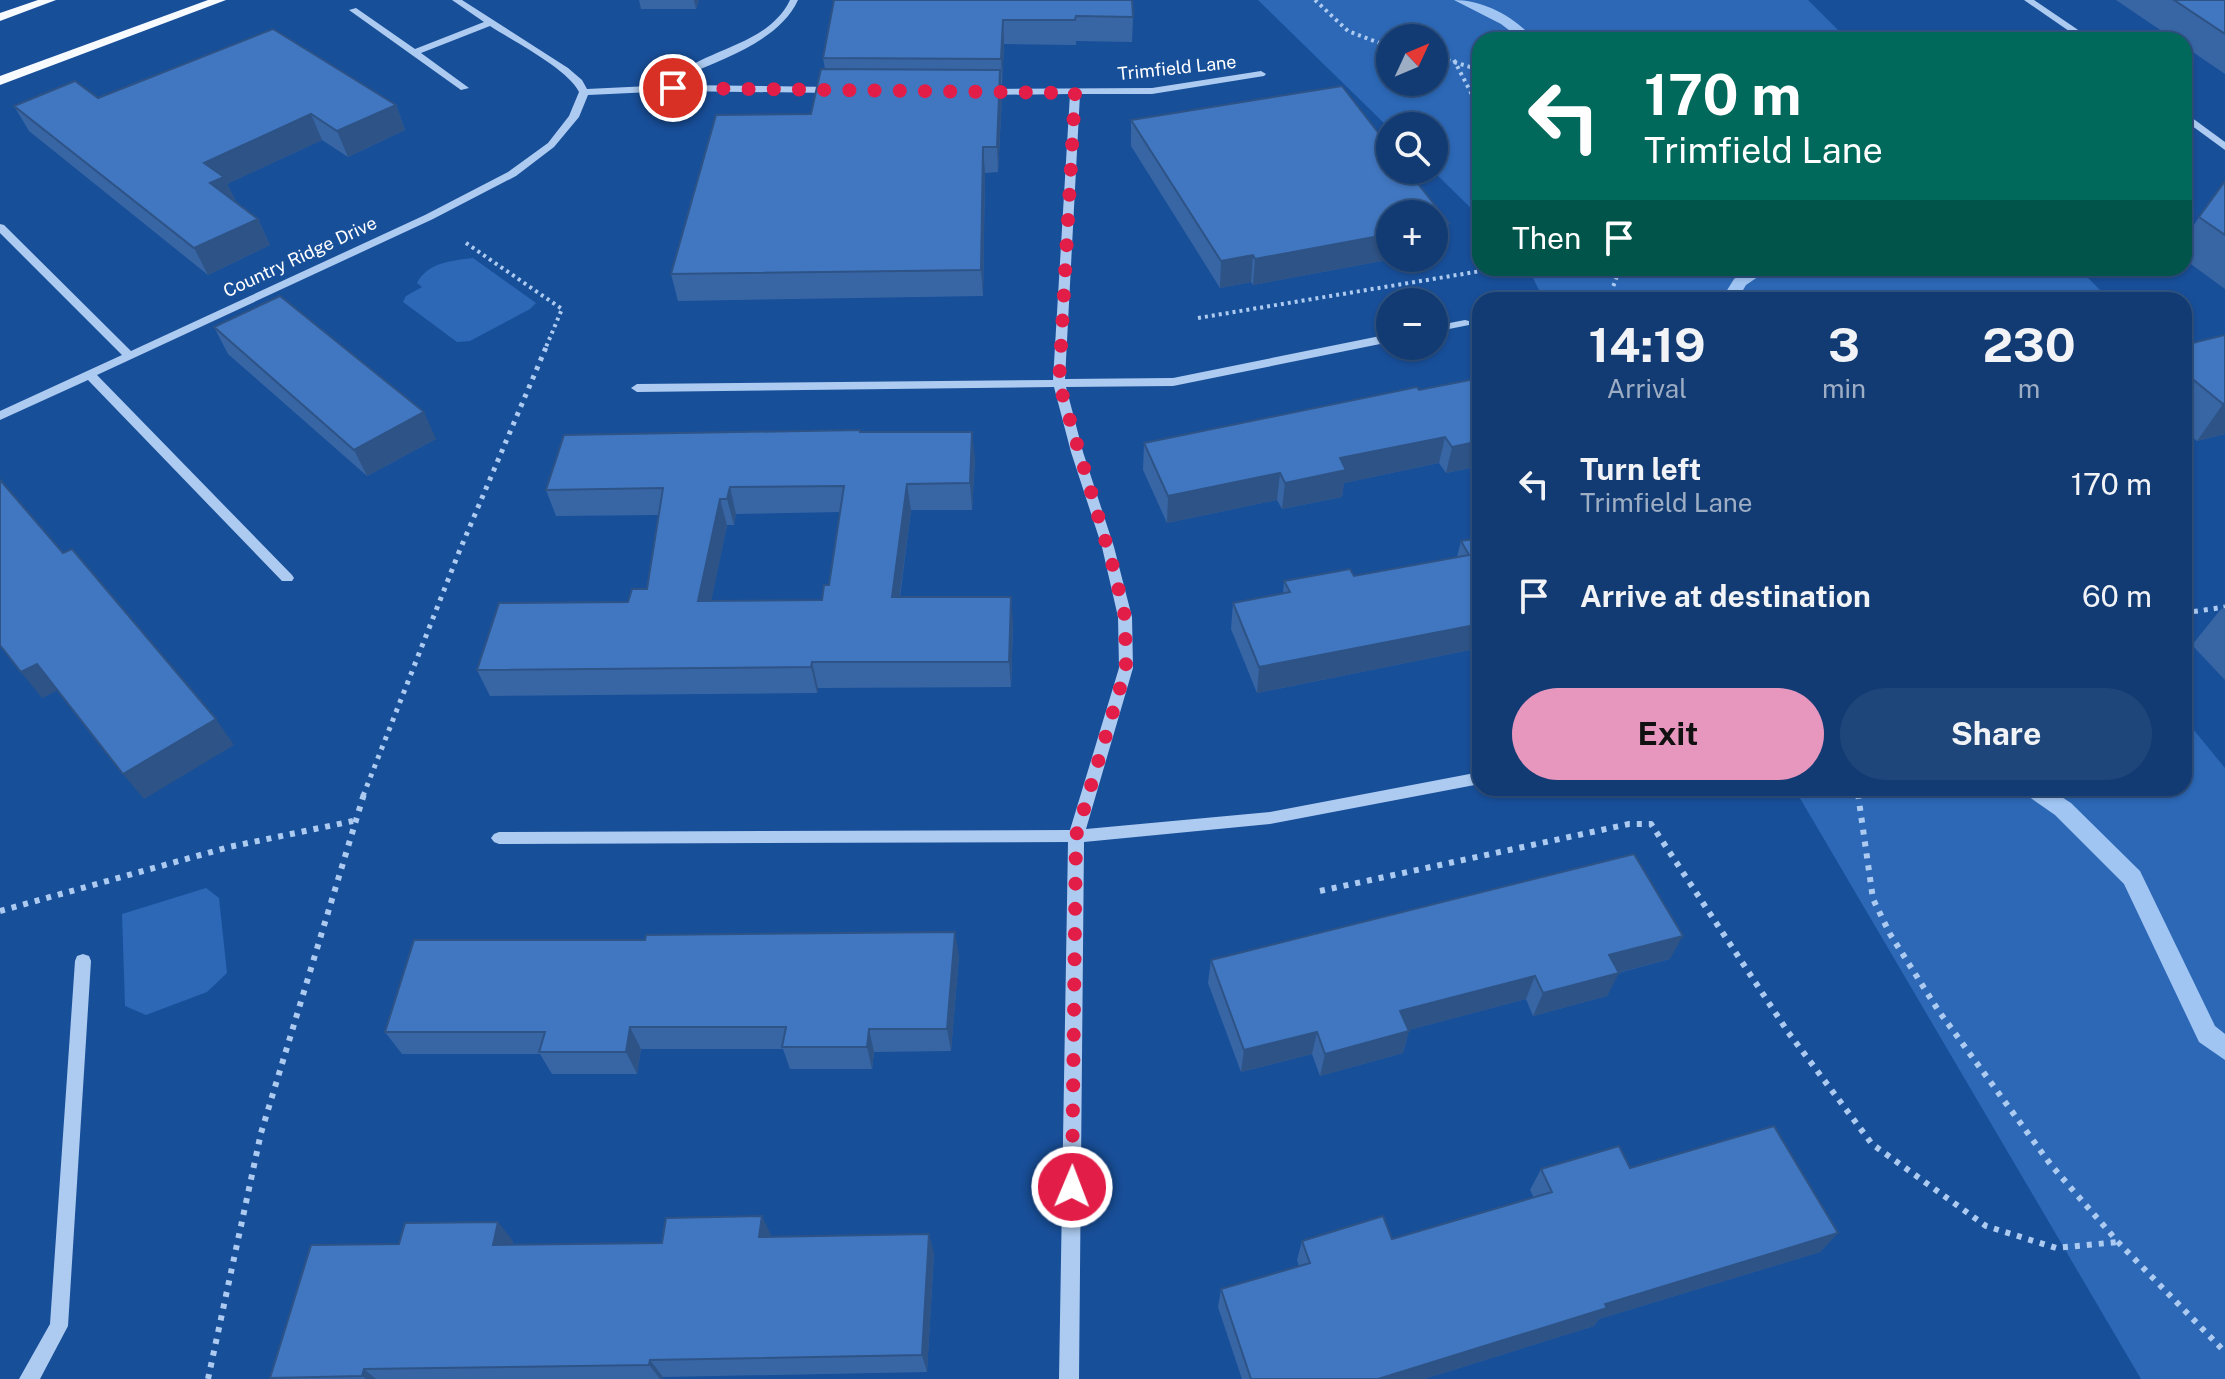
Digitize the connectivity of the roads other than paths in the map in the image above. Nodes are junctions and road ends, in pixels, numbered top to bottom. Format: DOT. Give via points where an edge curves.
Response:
graph roads {
  1 [pos="50,0"];
  2 [pos="220,0"];
  3 [pos="456,0"];
  4 [pos="794,0"];
  5 [pos="2028,0"];
  6 [pos="353,10"];
  7 [pos="0,17"];
  8 [pos="491,22"];
  9 [pos="2076,32"];
  10 [pos="413,53"];
  11 [pos="1261,74"];
  12 [pos="0,81"];
  13 [pos="464,88"];
  14 [pos="673,88"];
  15 [pos="852,90"];
  16 [pos="979,91"];
  17 [pos="584,92"];
  18 [pos="1075,93"];
  19 [pos="2192,121"];
  20 [pos="2225,147"];
  21 [pos="0,227"];
  22 [pos="1465,323"];
  23 [pos="1448,326"];
  24 [pos="1376,341"];
  25 [pos="129,356"];
  26 [pos="89,374"];
  27 [pos="1059,383"];
  28 [pos="637,388"];
  29 [pos="0,416"];
  30 [pos="287,578"];
  31 [pos="1472,780"];
  32 [pos="1076,836"];
  33 [pos="499,838"];
  34 [pos="83,961"];
  35 [pos="29,1379"];
  36 [pos="1069,1379"];
  1 -- 7 [label="main road"];
  2 -- 12 [label="main road"];
  3 -- 8 [label="street"];
  4 -- 14 [label="street" via="792,10 773,28 682,74"];
  5 -- 9 [label="street"];
  6 -- 10 [label="street"];
  8 -- 10 [label="street"];
  8 -- 17 [label="street" via="565,70"];
  10 -- 13 [label="street"];
  11 -- 18 [label="street, Trimfield Lane" via="1152,91"];
  14 -- 15 [label="street"];
  14 -- 17 [label="street"];
  16 -- 18 [label="street, Trimfield Lane"];
  17 -- 25 [label="street, Country Ridge Drive" via="574,117 551,145 512,174"];
  18 -- 27 [label="street"];
  19 -- 20 [label="street"];
  21 -- 25 [label="street"];
  22 -- 23 [label="street"];
  24 -- 27 [label="street" via="1173,382"];
  25 -- 26 [label="street, Country Ridge Drive"];
  26 -- 29 [label="street, Country Ridge Drive"];
  26 -- 30 [label="street"];
  27 -- 28 [label="street"];
  27 -- 32 [label="street" via="1125,617 1126,668"];
  31 -- 32 [label="street" via="1270,818"];
  32 -- 33 [label="street"];
  32 -- 36 [label="street"];
  34 -- 35 [label="street" via="59,1326"];
}
